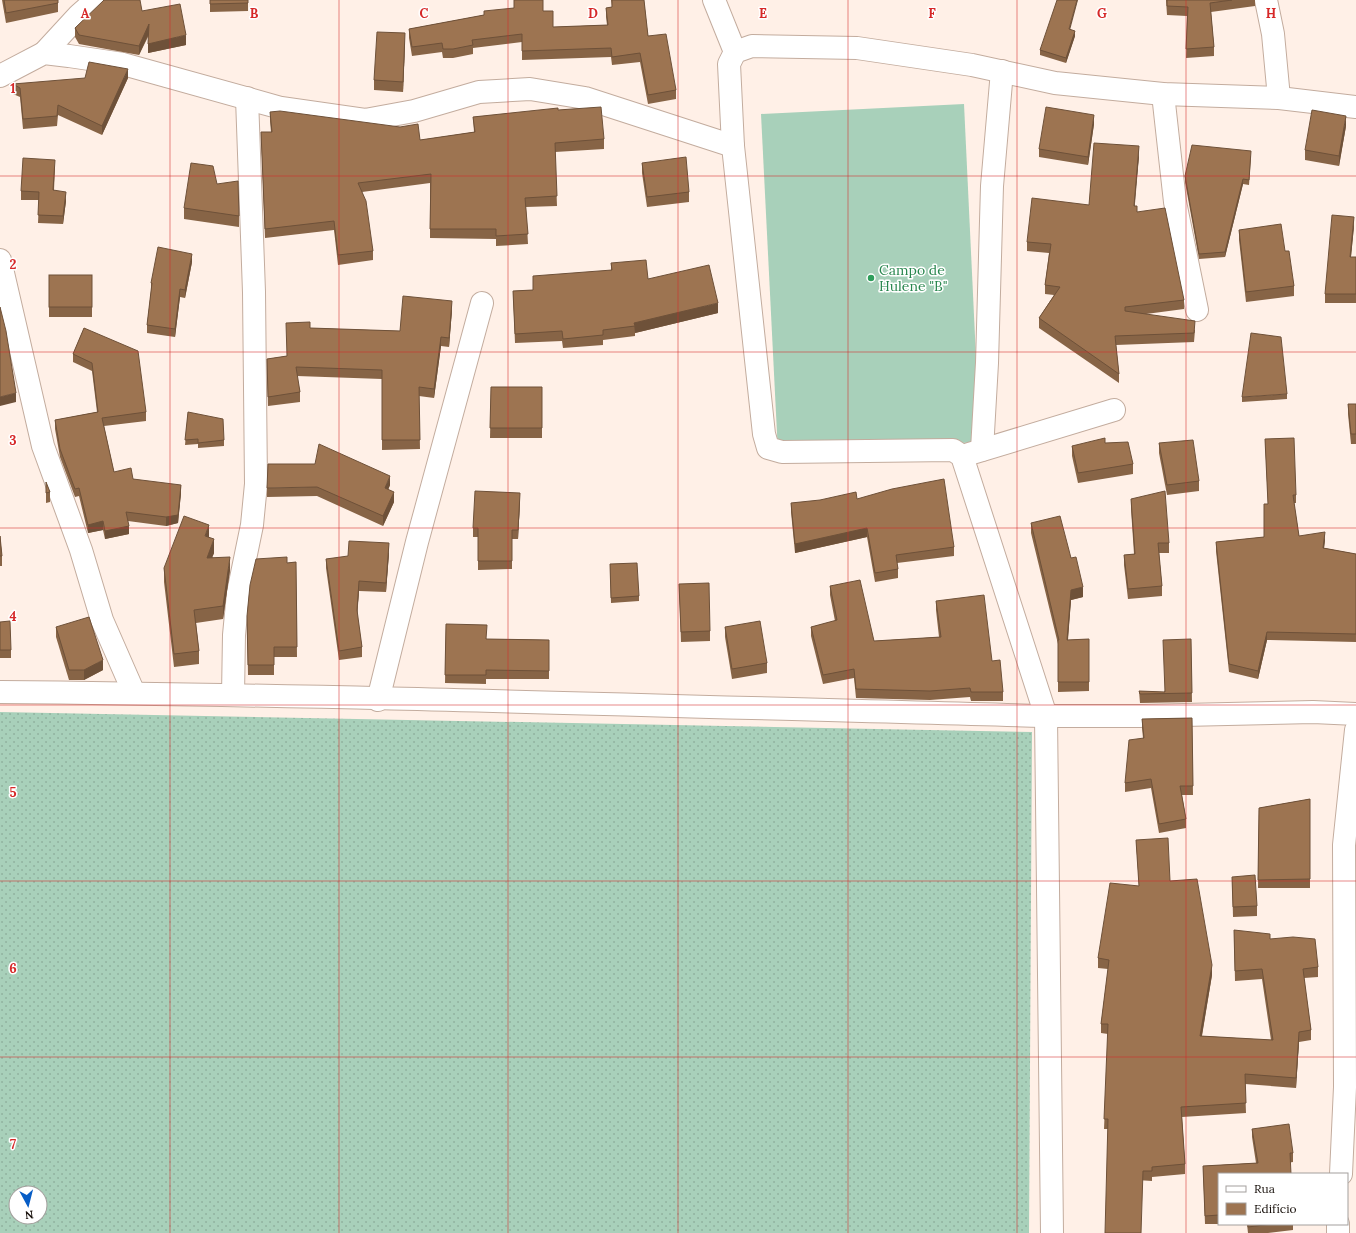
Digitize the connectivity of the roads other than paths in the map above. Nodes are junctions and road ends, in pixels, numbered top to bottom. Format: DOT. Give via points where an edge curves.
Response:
graph roads {
  1 [pos="96,0"];
  2 [pos="714,0"];
  3 [pos="1266,0"];
  4 [pos="735,52"];
  5 [pos="44,54"];
  6 [pos="1002,71"];
  7 [pos="0,76"];
  8 [pos="1163,94"];
  9 [pos="247,98"];
  10 [pos="1279,98"];
  11 [pos="1356,107"];
  12 [pos="733,146"];
  13 [pos="0,260"];
  14 [pos="482,303"];
  15 [pos="1196,310"];
  16 [pos="1114,410"];
  17 [pos="982,450"];
  18 [pos="962,456"];
  19 [pos="0,692"];
  20 [pos="134,693"];
  21 [pos="233,694"];
  22 [pos="378,700"];
  23 [pos="1356,714"];
  24 [pos="1046,716"];
  25 [pos="1356,730"];
  26 [pos="1350,915"];
  27 [pos="1350,1120"];
  28 [pos="1341,1173"];
  29 [pos="1052,1233"];
  1 -- 5 [label="street" via="79,14"];
  2 -- 4 [label="street"];
  3 -- 10 [label="street" via="1273,34"];
  4 -- 6 [label="street" via="752,46 857,48"];
  4 -- 12 [label="street" via="729,64"];
  5 -- 7 [label="street"];
  5 -- 9 [label="street" via="123,64"];
  6 -- 8 [label="street" via="1055,83"];
  6 -- 17 [label="street" via="992,186"];
  8 -- 10 [label="street"];
  8 -- 15 [label="street" via="1175,202"];
  9 -- 12 [label="street" via="281,108 365,120 414,111 479,92 530,89 585,98"];
  9 -- 21 [label="street" via="254,292 256,484 252,525 238,593"];
  10 -- 11 [label="street"];
  12 -- 18 [label="street" via="764,434 768,448 782,452 954,450"];
  13 -- 20 [label="street" via="43,446 81,550 102,620"];
  14 -- 22 [label="street" via="417,542"];
  16 -- 17 [label="street"];
  17 -- 18 [label="street"];
  18 -- 24 [label="street"];
  19 -- 20 [label="street"];
  20 -- 21 [label="street"];
  21 -- 22 [label="street"];
  22 -- 24 [label="street"];
  23 -- 24 [label="street" via="1313,712"];
  24 -- 29 [label="street"];
  25 -- 26 [label="street" via="1344,845"];
  26 -- 27 [label="street" via="1345,1087"];
  27 -- 28 [label="street"];
}
